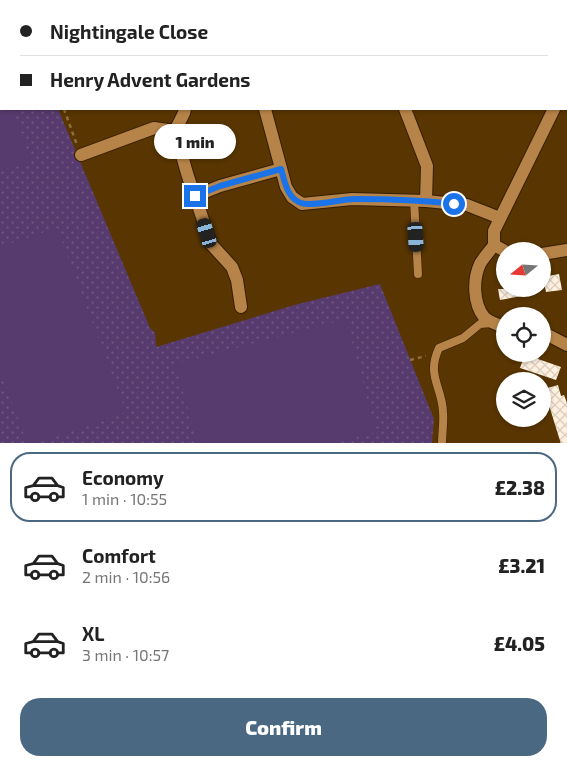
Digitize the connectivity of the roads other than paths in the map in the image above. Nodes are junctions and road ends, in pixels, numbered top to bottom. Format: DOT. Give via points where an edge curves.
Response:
graph roads {
  1 [pos="185,110"];
  2 [pos="265,110"];
  3 [pos="405,110"];
  4 [pos="554,110"];
  5 [pos="175,131"];
  6 [pos="81,155"];
  7 [pos="281,169"];
  8 [pos="195,196"];
  9 [pos="420,201"];
  10 [pos="500,218"];
  11 [pos="498,242"];
  12 [pos="567,250"];
  13 [pos="496,251"];
  14 [pos="551,253"];
  15 [pos="418,274"];
  16 [pos="241,307"];
  17 [pos="496,323"];
  18 [pos="496,325"];
  19 [pos="551,337"];
  20 [pos="567,345"];
  21 [pos="442,443"];
  1 -- 5 [label="street"];
  2 -- 7 [label="street"];
  3 -- 9 [label="street" via="427,166"];
  4 -- 10 [label="street"];
  5 -- 6 [label="street" via="154,128"];
  5 -- 8 [label="street"];
  7 -- 8 [label="street"];
  7 -- 9 [label="street" via="292,197 302,204 352,199"];
  8 -- 16 [label="street" via="211,244 232,267"];
  9 -- 10 [label="street" via="467,205"];
  9 -- 15 [label="lane"];
  10 -- 11 [label="street" via="494,231"];
  12 -- 14 [label="street"];
  13 -- 17 [label="street" via="480,265 474,283 477,303 484,317"];
  18 -- 21 [label="lane" via="480,324 463,338 439,348 433,367 444,411"];
  19 -- 20 [label="street"];
}
